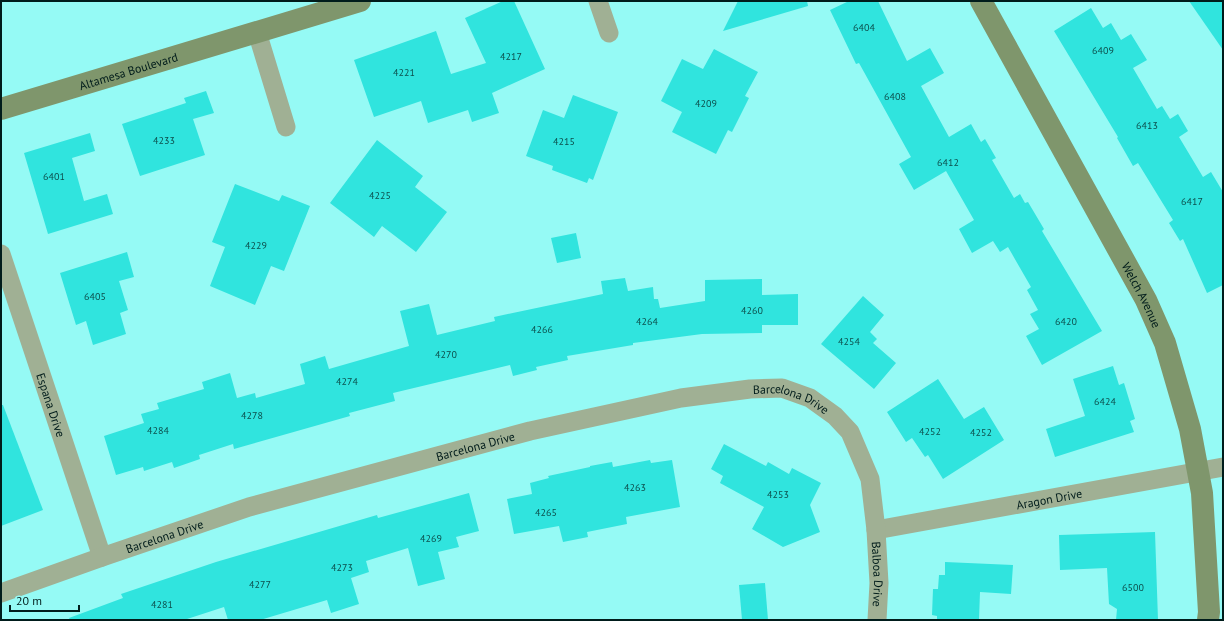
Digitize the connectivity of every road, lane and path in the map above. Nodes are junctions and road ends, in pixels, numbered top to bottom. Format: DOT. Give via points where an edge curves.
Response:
graph roads {
  1 [pos="360,1"];
  2 [pos="598,1"];
  3 [pos="981,1"];
  4 [pos="257,32"];
  5 [pos="609,33"];
  6 [pos="1,108"];
  7 [pos="286,127"];
  8 [pos="1,254"];
  9 [pos="1223,467"];
  10 [pos="1198,471"];
  11 [pos="876,530"];
  12 [pos="102,557"];
  13 [pos="1,593"];
  14 [pos="877,620"];
  15 [pos="1208,620"];
  1 -- 4 [label="street, Altamesa Boulevard"];
  2 -- 5 [label="street"];
  3 -- 10 [label="street, Welch Avenue" via="1146,300 1165,344 1190,429"];
  4 -- 6 [label="street, Altamesa Boulevard"];
  4 -- 7 [label="street"];
  8 -- 12 [label="street, Espana Drive"];
  9 -- 10 [label="street, Aragon Drive"];
  10 -- 11 [label="street, Aragon Drive"];
  10 -- 15 [label="street, Welch Avenue" via="1202,493"];
  11 -- 12 [label="street, Barcelona Drive" via="870,479 850,432 835,416 810,398 782,388 750,389 681,398 530,431 249,507"];
  11 -- 14 [label="street, Balboa Drive" via="879,583"];
  12 -- 13 [label="street, Barcelona Drive"];
}
